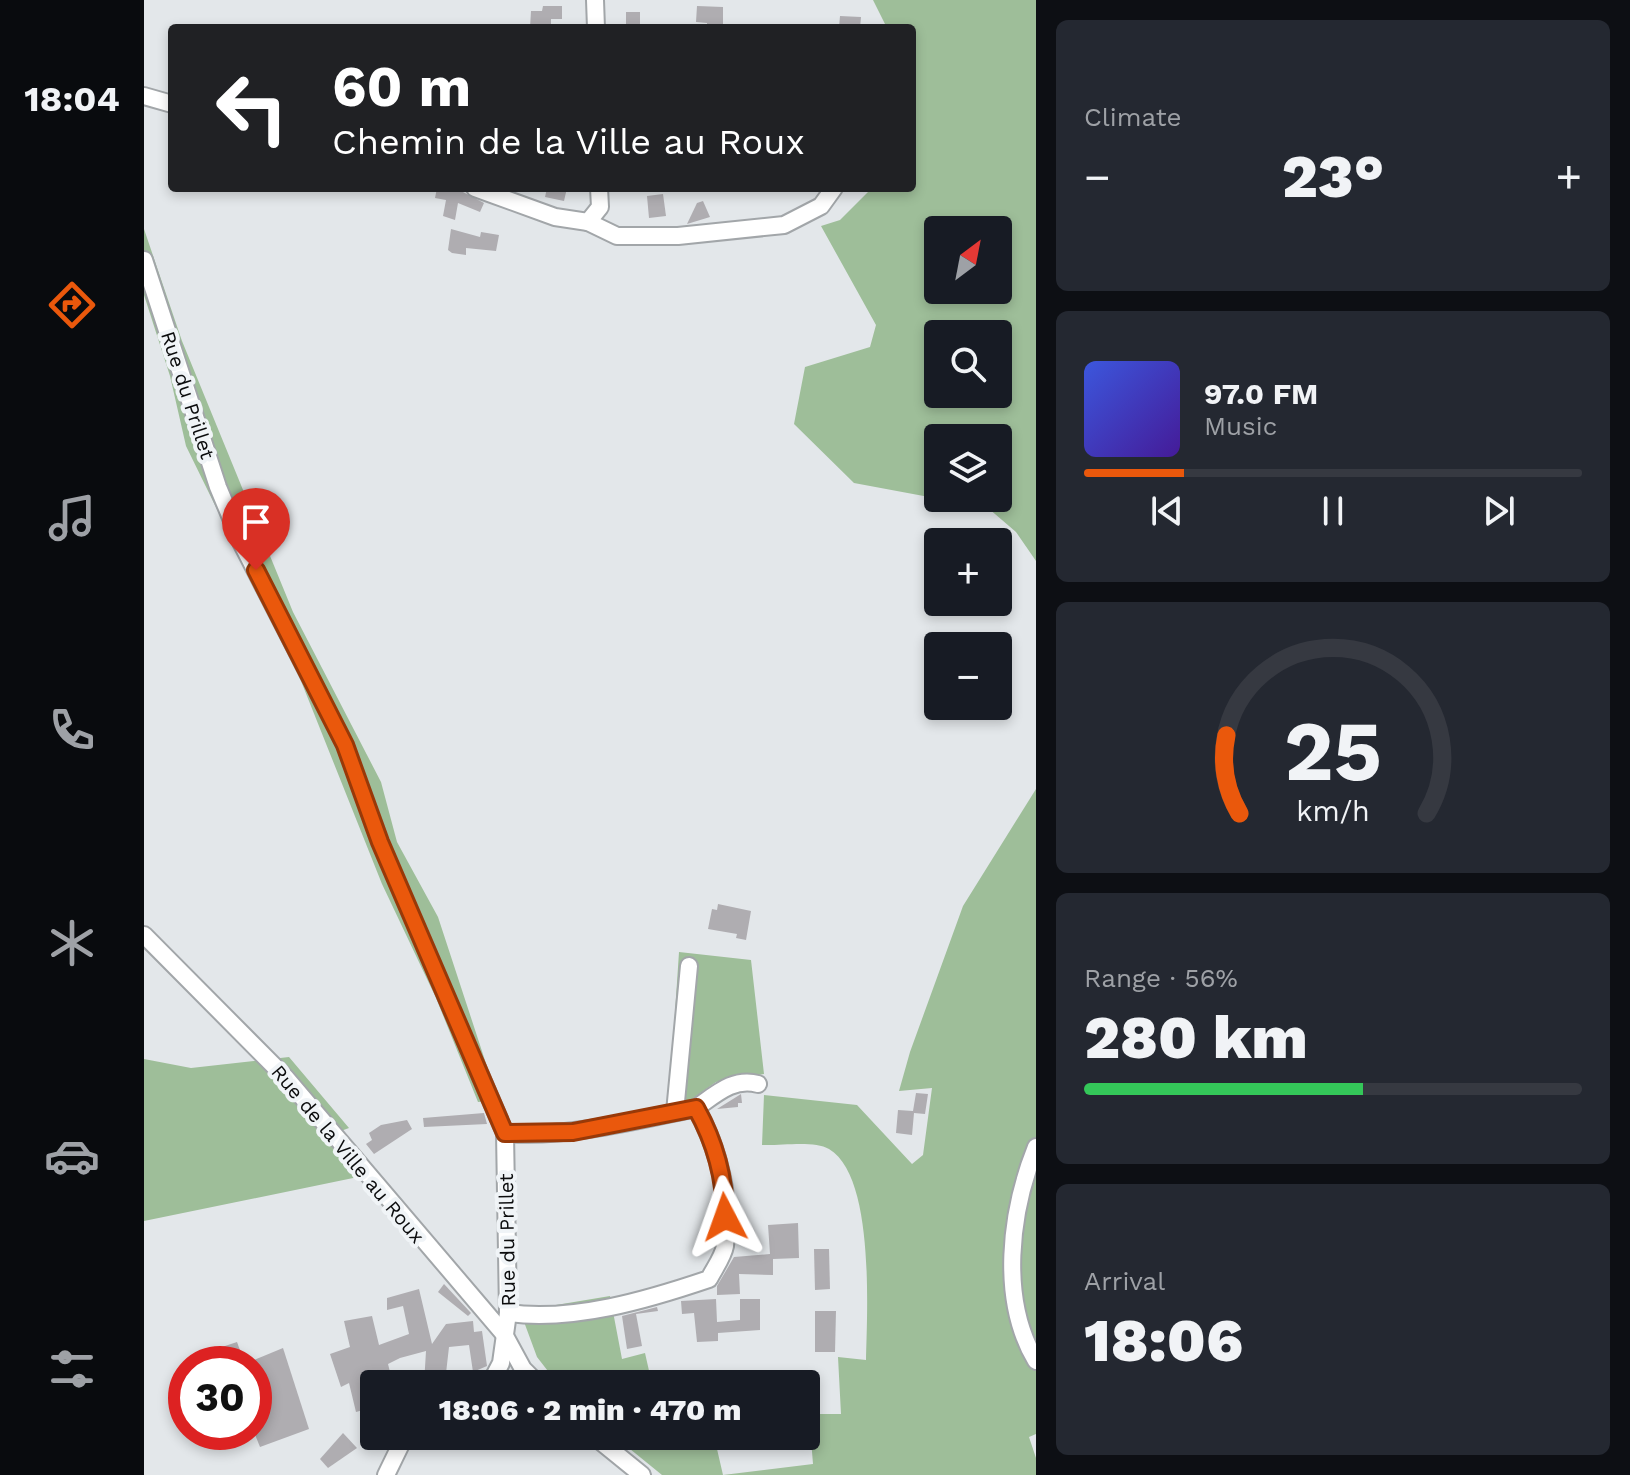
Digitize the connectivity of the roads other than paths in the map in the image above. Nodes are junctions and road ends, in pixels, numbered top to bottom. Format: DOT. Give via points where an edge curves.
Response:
graph roads {
  1 [pos="595,0"];
  2 [pos="596,24"];
  3 [pos="144,96"];
  4 [pos="168,103"];
  5 [pos="486,192"];
  6 [pos="599,192"];
  7 [pos="831,192"];
  8 [pos="588,222"];
  9 [pos="144,260"];
  10 [pos="144,935"];
  11 [pos="689,966"];
  12 [pos="758,1084"];
  13 [pos="696,1108"];
  14 [pos="675,1112"];
  15 [pos="505,1133"];
  16 [pos="1036,1147"];
  17 [pos="508,1313"];
  18 [pos="504,1334"];
  19 [pos="1036,1361"];
  20 [pos="497,1370"];
  21 [pos="524,1370"];
  22 [pos="398,1450"];
  23 [pos="611,1450"];
  24 [pos="386,1475"];
  25 [pos="642,1475"];
  1 -- 2 [label="street"];
  3 -- 4 [label="street"];
  5 -- 8 [label="street" via="555,217"];
  6 -- 8 [label="street" via="600,207"];
  7 -- 8 [label="street" via="821,206 784,225 678,236 617,236"];
  9 -- 15 [label="street, Rue du Prillet" via="218,487 345,745 380,842"];
  10 -- 18 [label="street, Rue de la Ville au Roux" via="269,1059"];
  11 -- 14 [label="street"];
  12 -- 13 [label="street" via="745,1080"];
  13 -- 14 [label="street"];
  13 -- 17 [label="street" via="709,1130 725,1186 725,1248 709,1279 543,1318"];
  14 -- 15 [label="street" via="573,1132"];
  15 -- 17 [label="street, Rue du Prillet"];
  16 -- 19 [label="street" via="1012,1255 1017,1311"];
  17 -- 18 [label="street, Rue du Prillet"];
  18 -- 20 [label="street, Rue du Prillet"];
  18 -- 21 [label="street, Rue de la Ville au Roux"];
  22 -- 24 [label="street"];
  23 -- 25 [label="street"];
}
